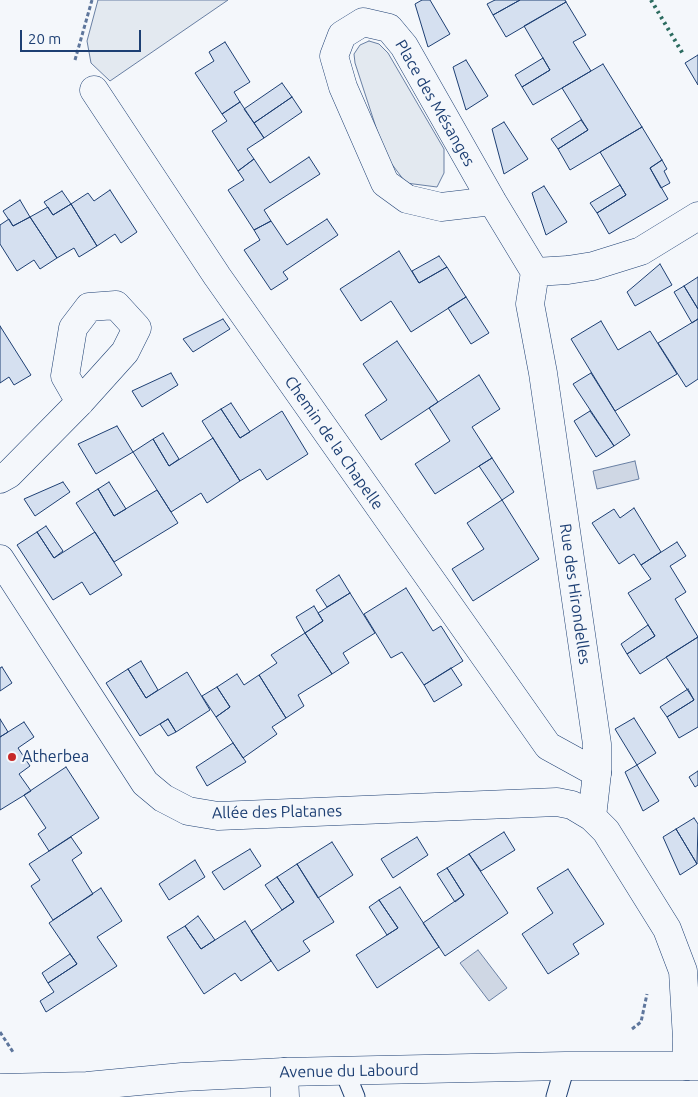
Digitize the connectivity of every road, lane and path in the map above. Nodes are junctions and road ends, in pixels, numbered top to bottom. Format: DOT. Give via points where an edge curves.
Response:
graph roads {
  1 [pos="92,0"];
  2 [pos="94,90"];
  3 [pos="492,201"];
  4 [pos="698,216"];
  5 [pos="535,272"];
  6 [pos="80,402"];
  7 [pos="0,479"];
  8 [pos="0,559"];
  9 [pos="597,773"];
  10 [pos="592,817"];
  11 [pos="0,1032"];
  12 [pos="17,1057"];
  13 [pos="565,1066"];
  14 [pos="692,1066"];
  15 [pos="344,1070"];
  16 [pos="284,1085"];
  17 [pos="0,1088"];
  18 [pos="355,1097"];
  19 [pos="556,1097"];
  1 -- 2 [label="path" via="76,60"];
  2 -- 9 [label="street, Chemin de la Chapelle" via="217,276 548,746"];
  3 -- 3 [label="street, Place des Mésanges" via="404,46 389,28 363,22 342,35 334,56 343,87 385,183 407,199 441,207"];
  3 -- 5 [label="street, Place des Mésanges"];
  4 -- 5 [label="street" via="641,250 593,266"];
  5 -- 9 [label="street, Rue des Hirondelles" via="530,304 543,373 595,735"];
  6 -- 7 [label="street" via="9,474"];
  8 -- 10 [label="street, Allée des Platanes" via="145,783 163,798 188,811 218,816 557,802 572,805"];
  9 -- 10 [label="street, Rue des Hirondelles"];
  10 -- 14 [label="street" via="606,831 667,929 674,946 683,971"];
  11 -- 12 [label="path"];
  13 -- 14 [label="street, Avenue du Labourd"];
  13 -- 15 [label="street, Avenue du Labourd"];
  13 -- 19 [label="lane"];
  15 -- 16 [label="street, Avenue du Labourd"];
  15 -- 18 [label="lane"];
  16 -- 17 [label="street, Avenue du Labourd" via="182,1077 87,1086"];
}
